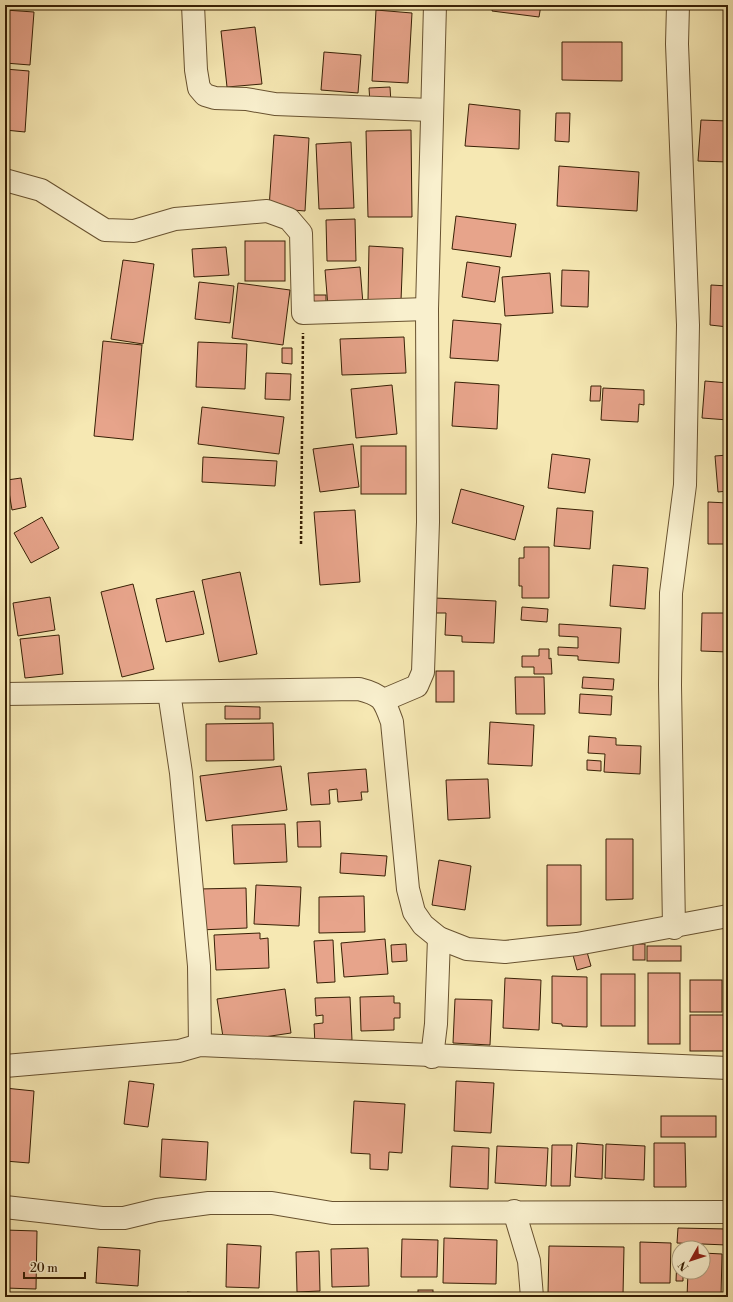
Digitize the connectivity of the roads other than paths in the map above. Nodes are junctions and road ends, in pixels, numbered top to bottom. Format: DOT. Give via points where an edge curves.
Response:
graph roads {
  1 [pos="193,5"];
  2 [pos="435,5"];
  3 [pos="678,5"];
  4 [pos="432,110"];
  5 [pos="5,180"];
  6 [pos="427,309"];
  7 [pos="169,692"];
  8 [pos="5,694"];
  9 [pos="384,700"];
  10 [pos="728,916"];
  11 [pos="674,928"];
  12 [pos="439,938"];
  13 [pos="200,1046"];
  14 [pos="432,1057"];
  15 [pos="5,1066"];
  16 [pos="728,1068"];
  17 [pos="5,1207"];
  18 [pos="514,1211"];
  19 [pos="728,1212"];
  20 [pos="532,1297"];
  1 -- 4 [label="street" via="196,70 199,88 205,95 276,104"];
  2 -- 4 [label="street"];
  3 -- 11 [label="street" via="677,44 688,325 685,485 671,593"];
  4 -- 6 [label="street"];
  5 -- 6 [label="street" via="41,190 105,230 134,231 175,219 267,211 289,219 301,233 303,313"];
  6 -- 9 [label="street" via="428,522 423,672 417,686"];
  7 -- 8 [label="street"];
  7 -- 9 [label="street" via="359,689 374,692"];
  7 -- 13 [label="street" via="180,773 199,966"];
  9 -- 12 [label="street" via="392,722 408,889 414,912 423,925"];
  10 -- 11 [label="street"];
  11 -- 12 [label="street" via="577,944 505,952 467,949"];
  12 -- 14 [label="street" via="436,1024"];
  13 -- 14 [label="street"];
  13 -- 15 [label="street" via="179,1051"];
  14 -- 16 [label="street"];
  17 -- 18 [label="street" via="102,1218 124,1218 157,1210 209,1203 272,1203 332,1213"];
  18 -- 19 [label="street"];
  18 -- 20 [label="street" via="529,1261"];
}
